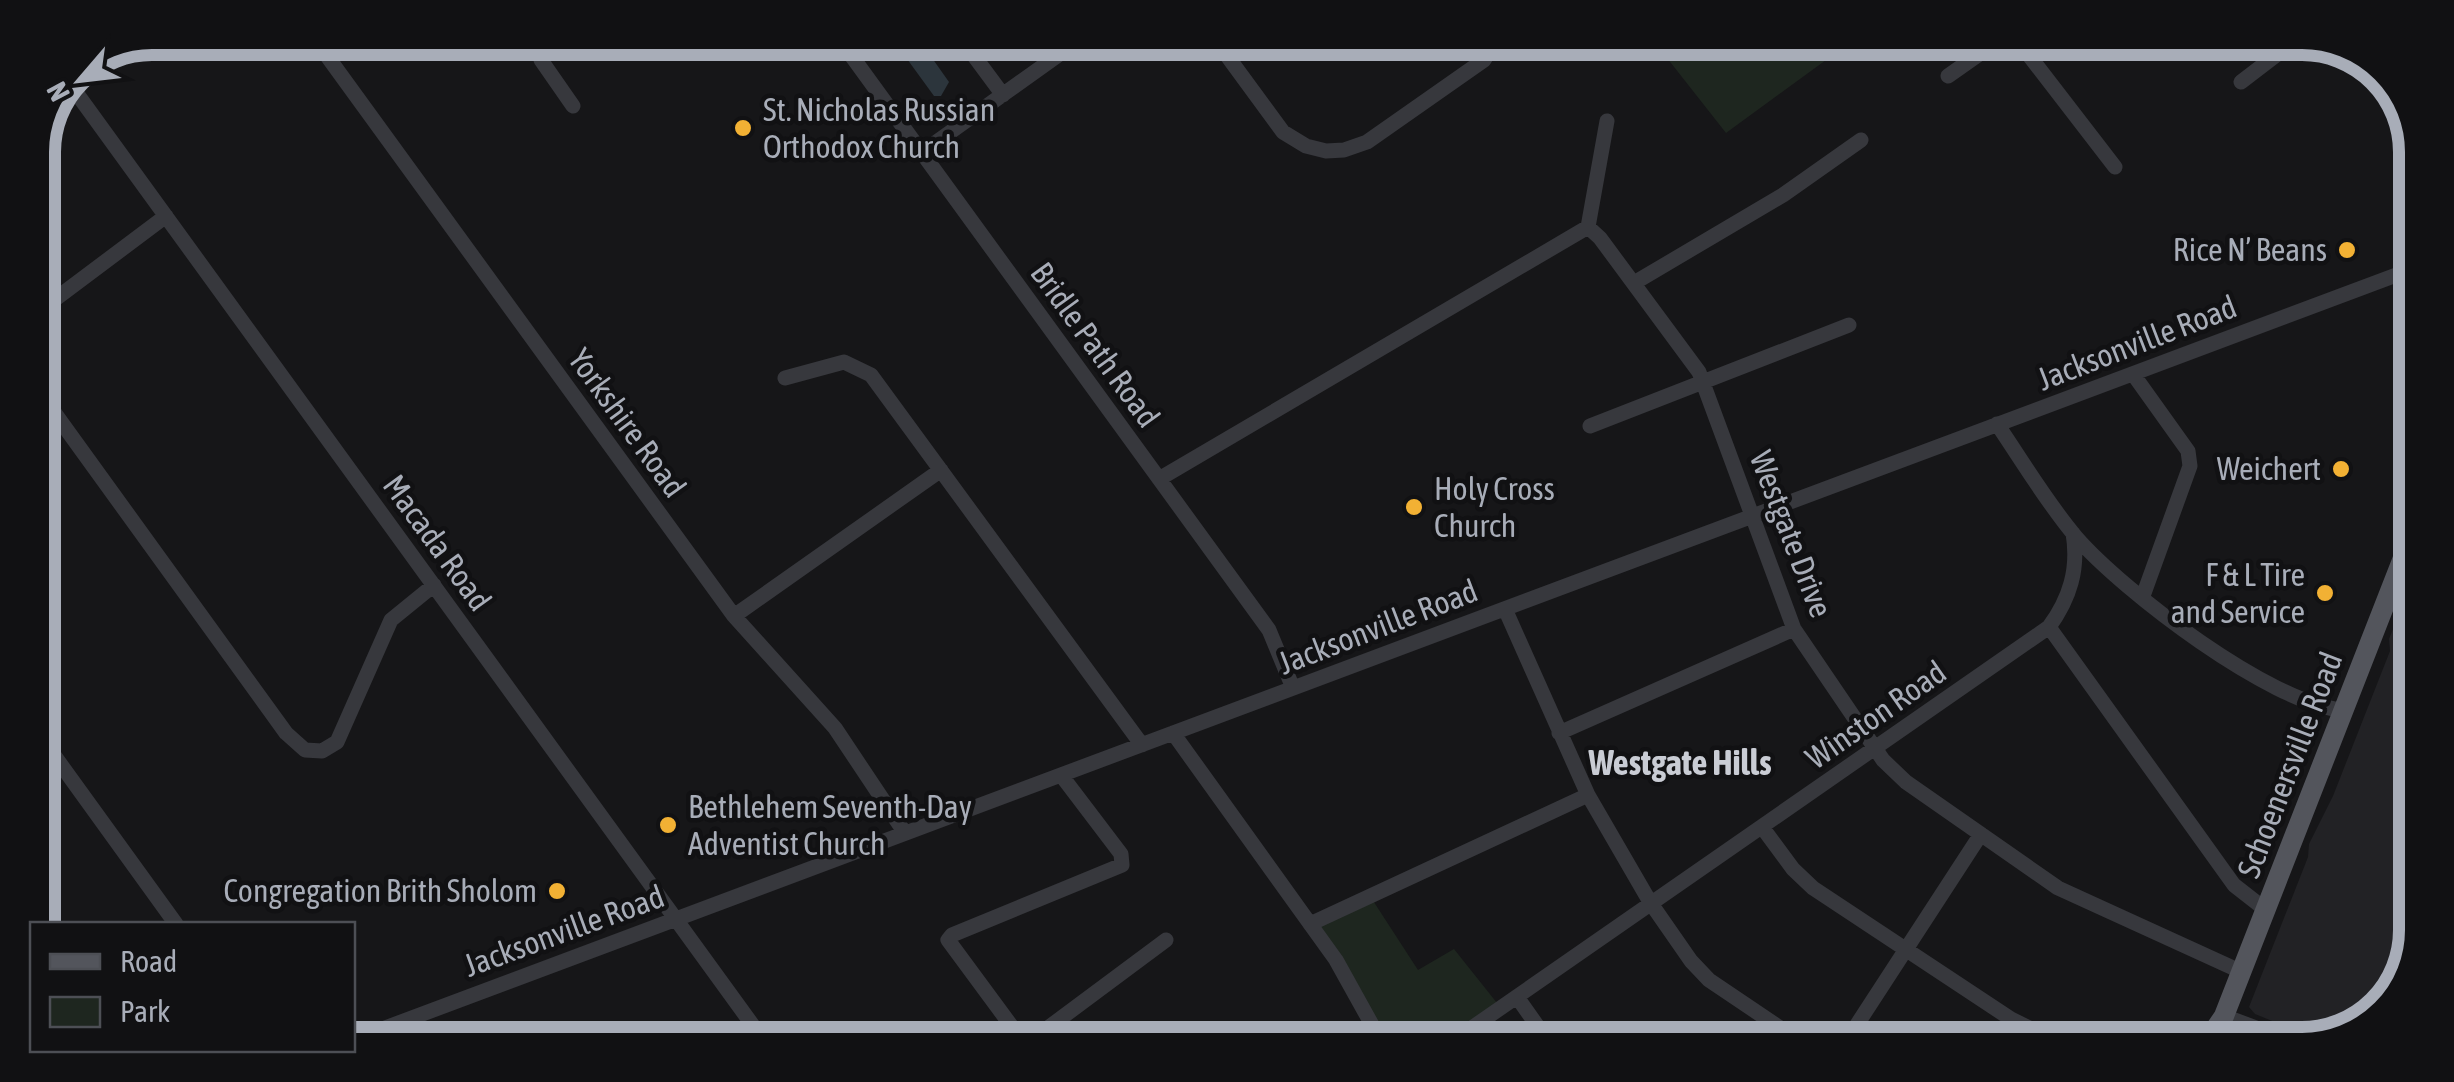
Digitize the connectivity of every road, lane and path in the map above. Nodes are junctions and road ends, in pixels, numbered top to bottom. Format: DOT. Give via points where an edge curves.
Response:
graph roads {
  1 [pos="326,55"];
  2 [pos="542,55"];
  3 [pos="851,55"];
  4 [pos="974,55"];
  5 [pos="1059,55"];
  6 [pos="1227,55"];
  7 [pos="1487,55"];
  8 [pos="1978,55"];
  9 [pos="2029,55"];
  10 [pos="2276,55"];
  11 [pos="1948,76"];
  12 [pos="2241,82"];
  13 [pos="76,92"];
  14 [pos="1003,95"];
  15 [pos="573,106"];
  16 [pos="1607,120"];
  17 [pos="1861,140"];
  18 [pos="921,153"];
  19 [pos="2116,167"];
  20 [pos="166,216"];
  21 [pos="1588,227"];
  22 [pos="2399,274"];
  23 [pos="1634,282"];
  24 [pos="55,299"];
  25 [pos="1849,325"];
  26 [pos="2133,374"];
  27 [pos="785,378"];
  28 [pos="1702,380"];
  29 [pos="55,414"];
  30 [pos="1997,424"];
  31 [pos="1590,426"];
  32 [pos="942,470"];
  33 [pos="1158,479"];
  34 [pos="1753,516"];
  35 [pos="2073,534"];
  36 [pos="2399,568"];
  37 [pos="434,585"];
  38 [pos="2143,596"];
  39 [pos="1505,608"];
  40 [pos="734,616"];
  41 [pos="2049,627"];
  42 [pos="1794,629"];
  43 [pos="1293,688"];
  44 [pos="2342,710"];
  45 [pos="1559,732"];
  46 [pos="1173,733"];
  47 [pos="1142,745"];
  48 [pos="1875,750"];
  49 [pos="55,757"];
  50 [pos="1062,775"];
  51 [pos="1588,796"];
  52 [pos="1762,826"];
  53 [pos="906,833"];
  54 [pos="1981,834"];
  55 [pos="1650,902"];
  56 [pos="2266,910"];
  57 [pos="675,919"];
  58 [pos="175,922"];
  59 [pos="1310,924"];
  60 [pos="1166,940"];
  61 [pos="1906,949"];
  62 [pos="2242,972"];
  63 [pos="1517,997"];
  64 [pos="2224,1016"];
  65 [pos="385,1027"];
  66 [pos="754,1027"];
  67 [pos="1012,1027"];
  68 [pos="1049,1027"];
  69 [pos="1373,1027"];
  70 [pos="1473,1027"];
  71 [pos="1538,1027"];
  72 [pos="1779,1027"];
  73 [pos="1855,1027"];
  74 [pos="2026,1027"];
  75 [pos="2216,1027"];
  76 [pos="2224,1027"];
  77 [pos="2253,1027"];
  1 -- 40 [label="street, Yorkshire Road"];
  2 -- 15 [label="street"];
  3 -- 18 [label="street, Bridle Path Road"];
  4 -- 14 [label="street"];
  5 -- 14 [label="street"];
  6 -- 7 [label="street" via="1283,132 1332,152 1366,142"];
  8 -- 11 [label="street"];
  9 -- 19 [label="street"];
  10 -- 12 [label="street"];
  13 -- 20 [label="street, Macada Road"];
  14 -- 18 [label="street"];
  16 -- 21 [label="street"];
  17 -- 23 [label="street" via="1783,195"];
  18 -- 33 [label="street, Bridle Path Road"];
  20 -- 24 [label="street"];
  20 -- 37 [label="street, Macada Road"];
  21 -- 23 [label="street, Westgate Drive"];
  21 -- 33 [label="street"];
  22 -- 26 [label="street, Jacksonville Road"];
  23 -- 28 [label="street, Westgate Drive"];
  25 -- 28 [label="street"];
  26 -- 30 [label="street, Jacksonville Road"];
  26 -- 38 [label="street" via="2188,451 2190,466"];
  27 -- 32 [label="street" via="844,362 858,366"];
  28 -- 31 [label="street"];
  28 -- 34 [label="street, Westgate Drive"];
  29 -- 37 [label="street" via="286,733 305,750 322,751 337,742 392,620"];
  30 -- 34 [label="street, Jacksonville Road"];
  30 -- 35 [label="street"];
  32 -- 40 [label="street"];
  32 -- 47 [label="street"];
  33 -- 43 [label="street, Bridle Path Road" via="1268,630"];
  34 -- 39 [label="street, Jacksonville Road"];
  34 -- 42 [label="street, Westgate Drive"];
  35 -- 38 [label="street"];
  35 -- 41 [label="street, Winston Road" via="2074,576"];
  36 -- 44 [label="main road, Schoenersville Road"];
  37 -- 57 [label="street, Macada Road"];
  38 -- 44 [label="street" via="2258,678"];
  39 -- 43 [label="street, Jacksonville Road"];
  39 -- 45 [label="street"];
  40 -- 53 [label="street, Yorkshire Road" via="836,728"];
  41 -- 48 [label="street, Winston Road"];
  41 -- 56 [label="street" via="2234,886"];
  42 -- 45 [label="street"];
  42 -- 48 [label="street, Westgate Drive"];
  43 -- 46 [label="street, Jacksonville Road"];
  44 -- 56 [label="main road, Schoenersville Road"];
  45 -- 51 [label="street"];
  46 -- 47 [label="street, Jacksonville Road"];
  46 -- 59 [label="street"];
  47 -- 50 [label="street, Jacksonville Road"];
  48 -- 52 [label="street, Winston Road"];
  48 -- 54 [label="street, Westgate Drive" via="1906,782"];
  49 -- 58 [label="street"];
  50 -- 53 [label="street, Jacksonville Road"];
  50 -- 67 [label="street" via="1121,854 1122,865 948,940"];
  51 -- 55 [label="street"];
  51 -- 59 [label="street"];
  52 -- 55 [label="street, Winston Road"];
  52 -- 61 [label="street" via="1803,880"];
  53 -- 57 [label="street, Jacksonville Road"];
  54 -- 61 [label="street"];
  54 -- 62 [label="street, Westgate Drive" via="2082,901"];
  55 -- 63 [label="street, Winston Road"];
  55 -- 72 [label="street" via="1709,980"];
  56 -- 62 [label="main road, Schoenersville Road"];
  57 -- 65 [label="street, Jacksonville Road"];
  57 -- 66 [label="street, Macada Road"];
  59 -- 69 [label="street"];
  60 -- 68 [label="street"];
  61 -- 73 [label="street"];
  61 -- 74 [label="street"];
  62 -- 64 [label="main road, Schoenersville Road"];
  63 -- 70 [label="street, Winston Road"];
  63 -- 71 [label="street"];
  64 -- 75 [label="main road, Schoenersville Road"];
  64 -- 76 [label="main road, Schoenersville Road"];
  64 -- 77 [label="street"];
}
